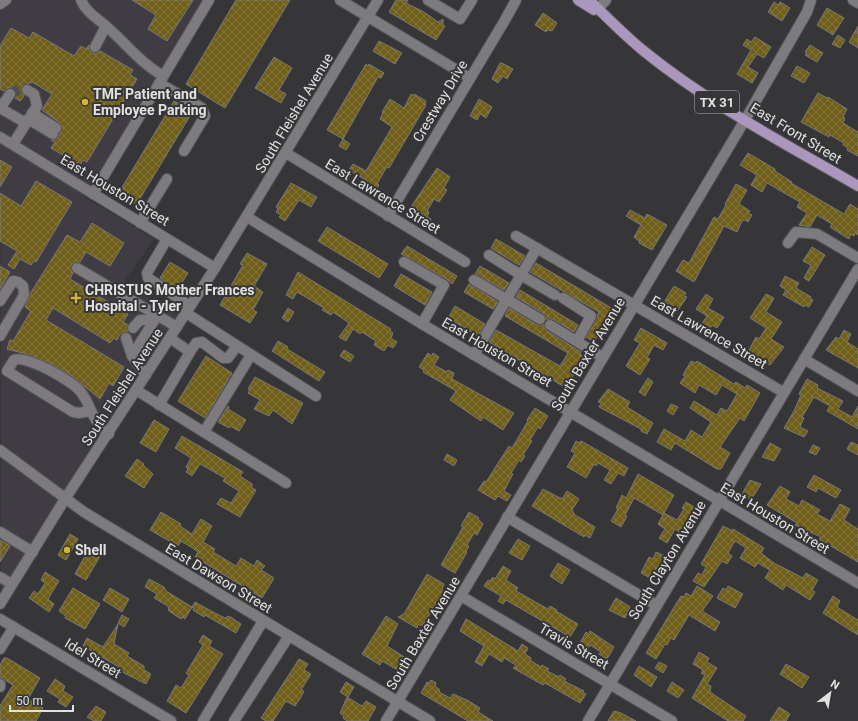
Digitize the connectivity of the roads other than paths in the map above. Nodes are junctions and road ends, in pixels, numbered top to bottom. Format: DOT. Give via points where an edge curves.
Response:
graph roads {
  1 [pos="6,0"];
  2 [pos="81,0"];
  3 [pos="209,0"];
  4 [pos="340,0"];
  5 [pos="378,0"];
  6 [pos="428,0"];
  7 [pos="472,0"];
  8 [pos="516,0"];
  9 [pos="578,0"];
  10 [pos="589,0"];
  11 [pos="606,0"];
  12 [pos="811,0"];
  13 [pos="853,0"];
  14 [pos="858,3"];
  15 [pos="0,4"];
  16 [pos="598,9"];
  17 [pos="368,17"];
  18 [pos="611,22"];
  19 [pos="106,26"];
  20 [pos="95,47"];
  21 [pos="470,78"];
  22 [pos="161,79"];
  23 [pos="27,90"];
  24 [pos="10,94"];
  25 [pos="0,108"];
  26 [pos="29,118"];
  27 [pos="745,120"];
  28 [pos="54,131"];
  29 [pos="0,137"];
  30 [pos="13,144"];
  31 [pos="184,151"];
  32 [pos="286,153"];
  33 [pos="167,179"];
  34 [pos="858,186"];
  35 [pos="93,194"];
  36 [pos="388,216"];
  37 [pos="247,217"];
  38 [pos="140,223"];
  39 [pos="516,236"];
  40 [pos="167,239"];
  41 [pos="788,243"];
  42 [pos="537,248"];
  43 [pos="489,256"];
  44 [pos="858,258"];
  45 [pos="404,262"];
  46 [pos="465,262"];
  47 [pos="77,268"];
  48 [pos="215,268"];
  49 [pos="858,269"];
  50 [pos="521,275"];
  51 [pos="474,280"];
  52 [pos="507,300"];
  53 [pos="0,301"];
  54 [pos="634,304"];
  55 [pos="188,310"];
  56 [pos="156,318"];
  57 [pos="540,319"];
  58 [pos="422,324"];
  59 [pos="550,325"];
  60 [pos="177,327"];
  61 [pos="133,328"];
  62 [pos="2,329"];
  63 [pos="126,338"];
  64 [pos="170,338"];
  65 [pos="577,341"];
  66 [pos="237,346"];
  67 [pos="190,352"];
  68 [pos="251,355"];
  69 [pos="474,355"];
  70 [pos="132,356"];
  71 [pos="602,357"];
  72 [pos="804,359"];
  73 [pos="146,375"];
  74 [pos="136,390"];
  75 [pos="858,390"];
  76 [pos="784,392"];
  77 [pos="316,396"];
  78 [pos="159,405"];
  79 [pos="90,411"];
  80 [pos="570,411"];
  81 [pos="204,432"];
  82 [pos="109,434"];
  83 [pos="0,450"];
  84 [pos="286,483"];
  85 [pos="65,499"];
  86 [pos="719,501"];
  87 [pos="507,517"];
  88 [pos="0,532"];
  89 [pos="33,552"];
  90 [pos="0,577"];
  91 [pos="858,583"];
  92 [pos="12,584"];
  93 [pos="461,596"];
  94 [pos="0,604"];
  95 [pos="656,605"];
  96 [pos="0,619"];
  97 [pos="263,621"];
  98 [pos="14,627"];
  99 [pos="289,636"];
  100 [pos="0,649"];
  101 [pos="610,684"];
  102 [pos="398,702"];
  103 [pos="171,721"];
  104 [pos="203,721"];
  105 [pos="234,721"];
  106 [pos="386,721"];
  107 [pos="430,721"];
  108 [pos="588,721"];
  109 [pos="672,721"];
  1 -- 15 [label="street"];
  2 -- 19 [label="street" via="89,12"];
  3 -- 22 [label="street"];
  4 -- 17 [label="street"];
  5 -- 17 [label="street, South Fleishel Avenue"];
  6 -- 7 [label="street" via="460,19"];
  8 -- 21 [label="street, Crestway Drive"];
  9 -- 18 [label="main road"];
  10 -- 16 [label="main road, East Front Street / TX 31"];
  11 -- 16 [label="street"];
  12 -- 27 [label="street, South Baxter Avenue" via="807,12"];
  13 -- 14 [label="street"];
  16 -- 18 [label="main road, East Front Street / TX 31"];
  17 -- 21 [label="street"];
  17 -- 32 [label="street, South Fleishel Avenue"];
  18 -- 27 [label="main road, East Front Street / TX 31" via="644,52"];
  19 -- 20 [label="street"];
  19 -- 22 [label="street"];
  21 -- 36 [label="street, Crestway Drive"];
  22 -- 31 [label="street" via="202,108 205,116"];
  22 -- 35 [label="street"];
  23 -- 26 [label="street" via="34,94 37,106"];
  24 -- 25 [label="street"];
  25 -- 26 [label="street"];
  26 -- 28 [label="street"];
  26 -- 30 [label="street"];
  27 -- 34 [label="main road, East Front Street / TX 31"];
  27 -- 54 [label="street, South Baxter Avenue"];
  29 -- 30 [label="street, East Houston Street"];
  30 -- 35 [label="street, East Houston Street"];
  32 -- 36 [label="street, East Lawrence Street"];
  32 -- 37 [label="street, South Fleishel Avenue"];
  33 -- 38 [label="street"];
  35 -- 38 [label="street, East Houston Street"];
  36 -- 46 [label="street, East Lawrence Street"];
  37 -- 48 [label="street, South Fleishel Avenue"];
  37 -- 58 [label="street, East Houston Street"];
  38 -- 40 [label="street, East Houston Street"];
  39 -- 42 [label="street, East Lawrence Street"];
  40 -- 48 [label="street, East Houston Street"];
  40 -- 55 [label="street" via="147,273 148,278"];
  41 -- 44 [label="street" via="796,232 817,234"];
  42 -- 50 [label="street"];
  42 -- 54 [label="street, East Lawrence Street"];
  43 -- 50 [label="street"];
  45 -- 58 [label="street" via="444,285"];
  47 -- 56 [label="street"];
  48 -- 55 [label="street, South Fleishel Avenue"];
  49 -- 72 [label="street, South Clayton Avenue"];
  50 -- 52 [label="street"];
  50 -- 65 [label="street" via="592,316"];
  51 -- 52 [label="street"];
  52 -- 57 [label="street"];
  52 -- 69 [label="street"];
  53 -- 62 [label="street" via="13,282 18,282 22,286 24,295"];
  54 -- 71 [label="street, South Baxter Avenue"];
  54 -- 76 [label="street, East Lawrence Street"];
  55 -- 60 [label="street, South Fleishel Avenue"];
  55 -- 66 [label="street"];
  56 -- 60 [label="street"];
  56 -- 61 [label="street" via="140,320"];
  56 -- 70 [label="street"];
  58 -- 69 [label="street, East Houston Street"];
  59 -- 65 [label="street"];
  60 -- 64 [label="street, South Fleishel Avenue"];
  63 -- 70 [label="street"];
  64 -- 67 [label="street"];
  64 -- 73 [label="street, South Fleishel Avenue"];
  65 -- 71 [label="street"];
  66 -- 67 [label="street" via="228,358 223,358 202,342 196,343"];
  66 -- 68 [label="street"];
  67 -- 78 [label="street"];
  68 -- 77 [label="street"];
  68 -- 81 [label="street"];
  69 -- 80 [label="street, East Houston Street"];
  70 -- 73 [label="street"];
  71 -- 80 [label="street, South Baxter Avenue"];
  72 -- 75 [label="street"];
  72 -- 76 [label="street, South Clayton Avenue"];
  73 -- 74 [label="street, South Fleishel Avenue"];
  74 -- 78 [label="street"];
  74 -- 82 [label="street, South Fleishel Avenue"];
  76 -- 86 [label="street, South Clayton Avenue"];
  78 -- 81 [label="street"];
  79 -- 79 [label="street" via="77,387 48,369 19,358 12,362 7,371 73,412"];
  79 -- 82 [label="street" via="99,427"];
  80 -- 86 [label="street, East Houston Street"];
  80 -- 87 [label="street, South Baxter Avenue"];
  81 -- 84 [label="street"];
  82 -- 85 [label="street, South Fleishel Avenue"];
  83 -- 85 [label="street, East Dawson Street"];
  85 -- 89 [label="street, South Fleishel Avenue"];
  85 -- 97 [label="street, East Dawson Street"];
  86 -- 91 [label="street, East Houston Street"];
  86 -- 95 [label="street, South Clayton Avenue"];
  87 -- 93 [label="street, South Baxter Avenue"];
  87 -- 95 [label="street"];
  88 -- 89 [label="street"];
  89 -- 92 [label="street, South Fleishel Avenue"];
  90 -- 92 [label="street"];
  92 -- 94 [label="street, South Fleishel Avenue"];
  93 -- 101 [label="street, Travis Street"];
  93 -- 102 [label="street, South Baxter Avenue"];
  95 -- 101 [label="street, South Clayton Avenue"];
  96 -- 98 [label="street, Idel Street"];
  97 -- 99 [label="street, East Dawson Street"];
  97 -- 104 [label="street"];
  98 -- 100 [label="street"];
  98 -- 103 [label="street, Idel Street"];
  99 -- 102 [label="street, East Dawson Street"];
  99 -- 105 [label="street"];
  101 -- 108 [label="street, South Clayton Avenue"];
  101 -- 109 [label="street, Travis Street"];
  102 -- 106 [label="street, South Baxter Avenue"];
  102 -- 107 [label="street, East Dawson Street"];
}
